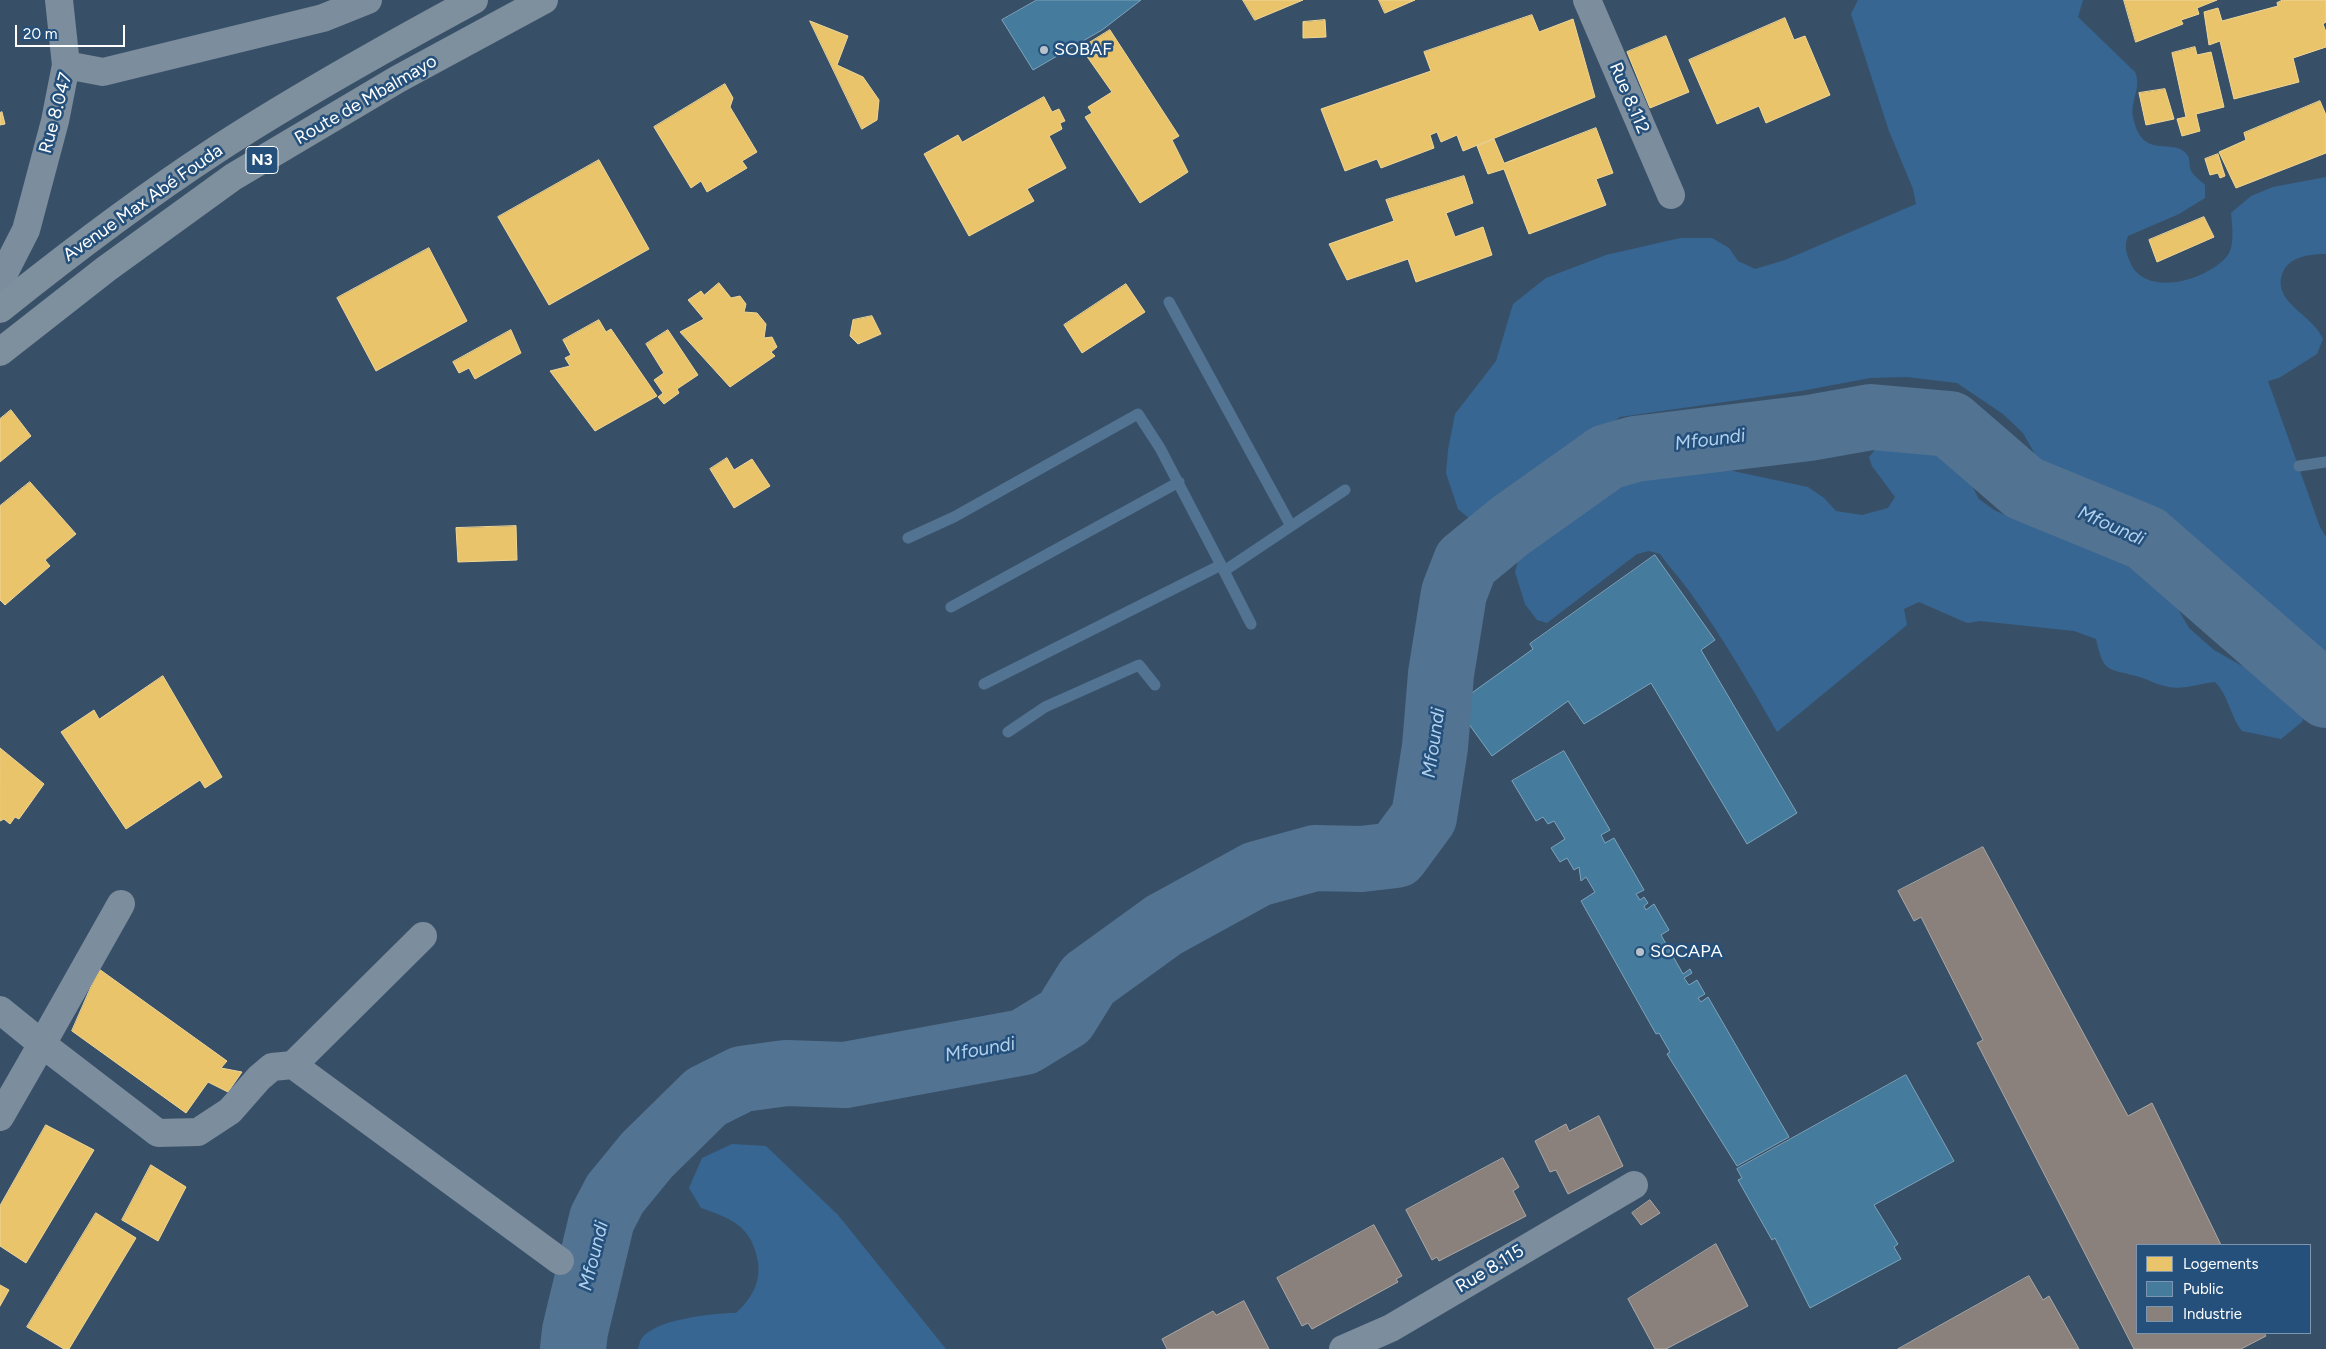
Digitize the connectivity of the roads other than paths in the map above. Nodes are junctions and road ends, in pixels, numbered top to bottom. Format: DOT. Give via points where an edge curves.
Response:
graph roads {
  1 [pos="58,0"];
  2 [pos="368,0"];
  3 [pos="474,0"];
  4 [pos="544,0"];
  5 [pos="1587,0"];
  6 [pos="66,65"];
  7 [pos="1671,196"];
  8 [pos="0,281"];
  9 [pos="0,308"];
  10 [pos="0,352"];
  11 [pos="121,904"];
  12 [pos="423,936"];
  13 [pos="0,1010"];
  14 [pos="42,1044"];
  15 [pos="293,1065"];
  16 [pos="0,1117"];
  17 [pos="1634,1184"];
  18 [pos="560,1261"];
  19 [pos="1343,1349"];
  1 -- 6 [label="street"];
  2 -- 6 [label="street, Rue 8.047" via="323,18 103,72"];
  3 -- 9 [label="highway, Avenue Max Abé Fouda / N3" via="384,49 217,150 96,233"];
  4 -- 10 [label="highway, Route de Mbalmayo / N3" via="398,79 233,177 106,269"];
  5 -- 7 [label="street, Rue 8.112"];
  6 -- 8 [label="street, Rue 8.047" via="55,121 26,230"];
  11 -- 14 [label="street"];
  12 -- 15 [label="street"];
  13 -- 14 [label="street"];
  14 -- 15 [label="street" via="158,1133 198,1132 230,1111 258,1078 272,1067"];
  14 -- 16 [label="street"];
  15 -- 18 [label="street"];
  17 -- 19 [label="street, Rue 8.115" via="1391,1328"];
}
